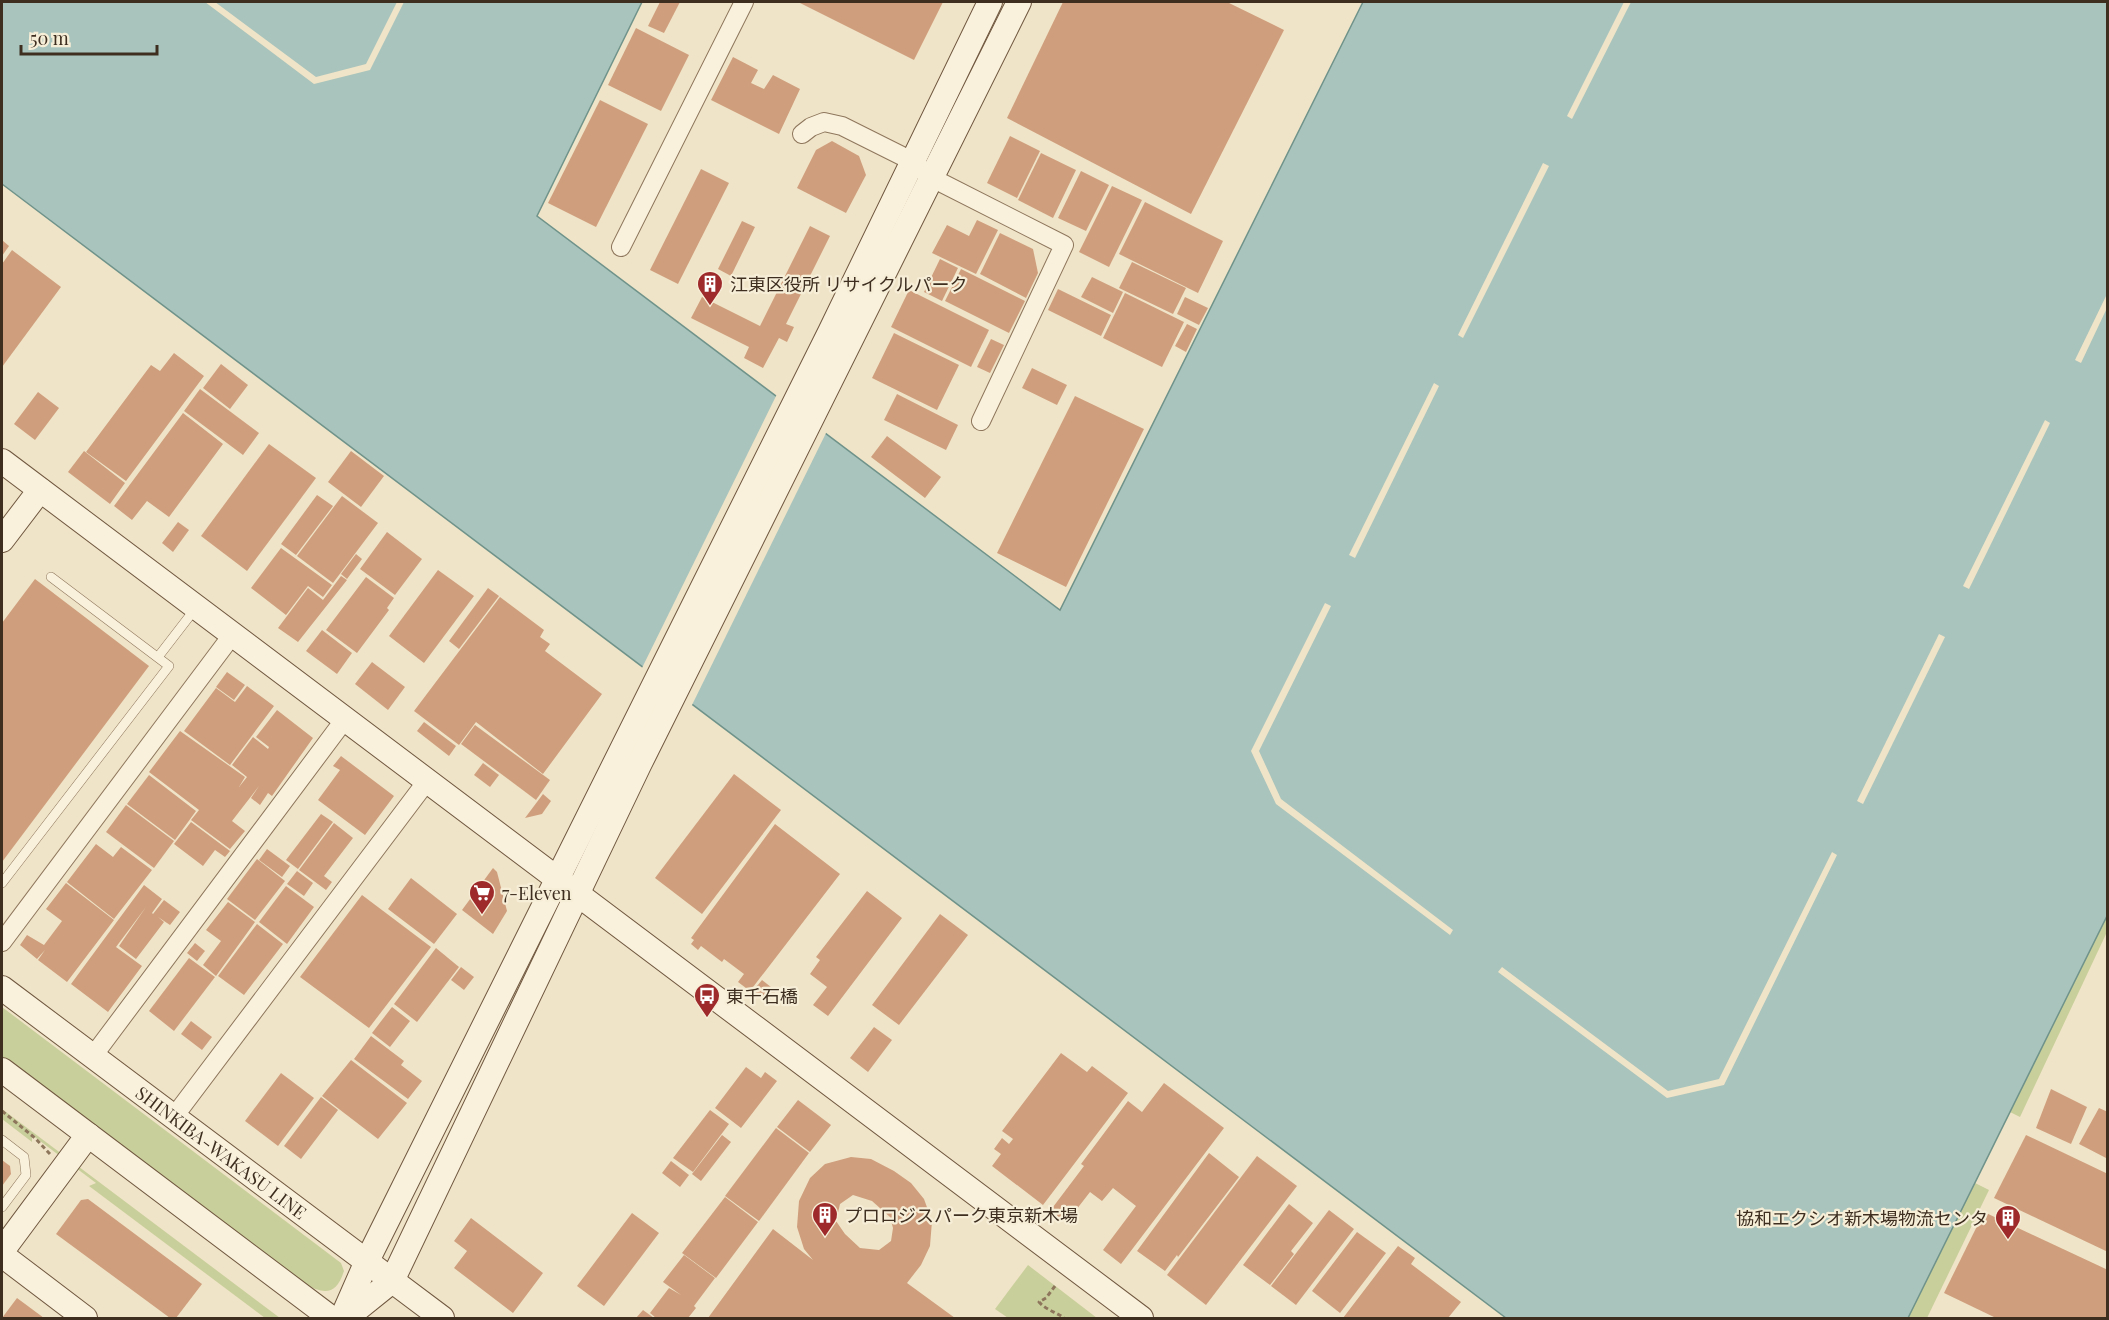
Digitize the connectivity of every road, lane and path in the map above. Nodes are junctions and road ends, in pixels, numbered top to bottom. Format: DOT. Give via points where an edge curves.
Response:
graph roads {
  1 [pos="744,2"];
  2 [pos="990,2"];
  3 [pos="1019,2"];
  4 [pos="802,134"];
  5 [pos="912,161"];
  6 [pos="932,178"];
  7 [pos="621,247"];
  8 [pos="839,338"];
  9 [pos="981,422"];
  10 [pos="2,460"];
  11 [pos="40,490"];
  12 [pos="2,540"];
  13 [pos="51,577"];
  14 [pos="197,607"];
  15 [pos="233,634"];
  16 [pos="158,657"];
  17 [pos="345,719"];
  18 [pos="630,759"];
  19 [pos="427,781"];
  20 [pos="559,879"];
  21 [pos="2,883"];
  22 [pos="578,894"];
  23 [pos="2,942"];
  24 [pos="2,988"];
  25 [pos="93,1056"];
  26 [pos="2,1070"];
  27 [pos="2,1111"];
  28 [pos="173,1118"];
  29 [pos="88,1135"];
  30 [pos="2,1140"];
  31 [pos="51,1155"];
  32 [pos="2,1207"];
  33 [pos="2,1253"];
  34 [pos="367,1261"];
  35 [pos="392,1281"];
  36 [pos="1055,1286"];
  37 [pos="85,1318"];
  38 [pos="331,1318"];
  39 [pos="342,1318"];
  40 [pos="346,1318"];
  41 [pos="442,1318"];
  42 [pos="1064,1318"];
  43 [pos="1141,1318"];
  1 -- 7 [label="street"];
  2 -- 5 [label="street"];
  3 -- 6 [label="street"];
  4 -- 5 [label="street" via="824,122 842,126"];
  5 -- 6 [label="street"];
  5 -- 8 [label="street"];
  6 -- 8 [label="street"];
  6 -- 9 [label="street" via="1064,245"];
  8 -- 18 [label="street"];
  10 -- 11 [label="street"];
  11 -- 12 [label="street"];
  11 -- 14 [label="street"];
  13 -- 16 [label="lane"];
  14 -- 15 [label="street"];
  14 -- 16 [label="lane"];
  15 -- 17 [label="street"];
  15 -- 23 [label="street"];
  16 -- 21 [label="lane" via="169,666"];
  17 -- 19 [label="street"];
  17 -- 25 [label="street"];
  18 -- 20 [label="street"];
  18 -- 22 [label="street"];
  19 -- 20 [label="street"];
  19 -- 28 [label="street"];
  20 -- 22 [label="street"];
  20 -- 34 [label="street"];
  22 -- 35 [label="street"];
  22 -- 43 [label="street"];
  24 -- 25 [label="street, SHINKIBA-WAKASU LINE"];
  25 -- 28 [label="street, SHINKIBA-WAKASU LINE"];
  26 -- 29 [label="street"];
  27 -- 31 [label="path"];
  28 -- 34 [label="street, SHINKIBA-WAKASU LINE"];
  29 -- 33 [label="street"];
  29 -- 38 [label="street"];
  30 -- 32 [label="lane" via="24,1157 26,1175"];
  33 -- 37 [label="street"];
  34 -- 35 [label="street, SHINKIBA-WAKASU LINE"];
  34 -- 39 [label="street"];
  35 -- 40 [label="street"];
  35 -- 41 [label="street, SHINKIBA-WAKASU LINE"];
  36 -- 42 [label="path" via="1039,1302"];
}
